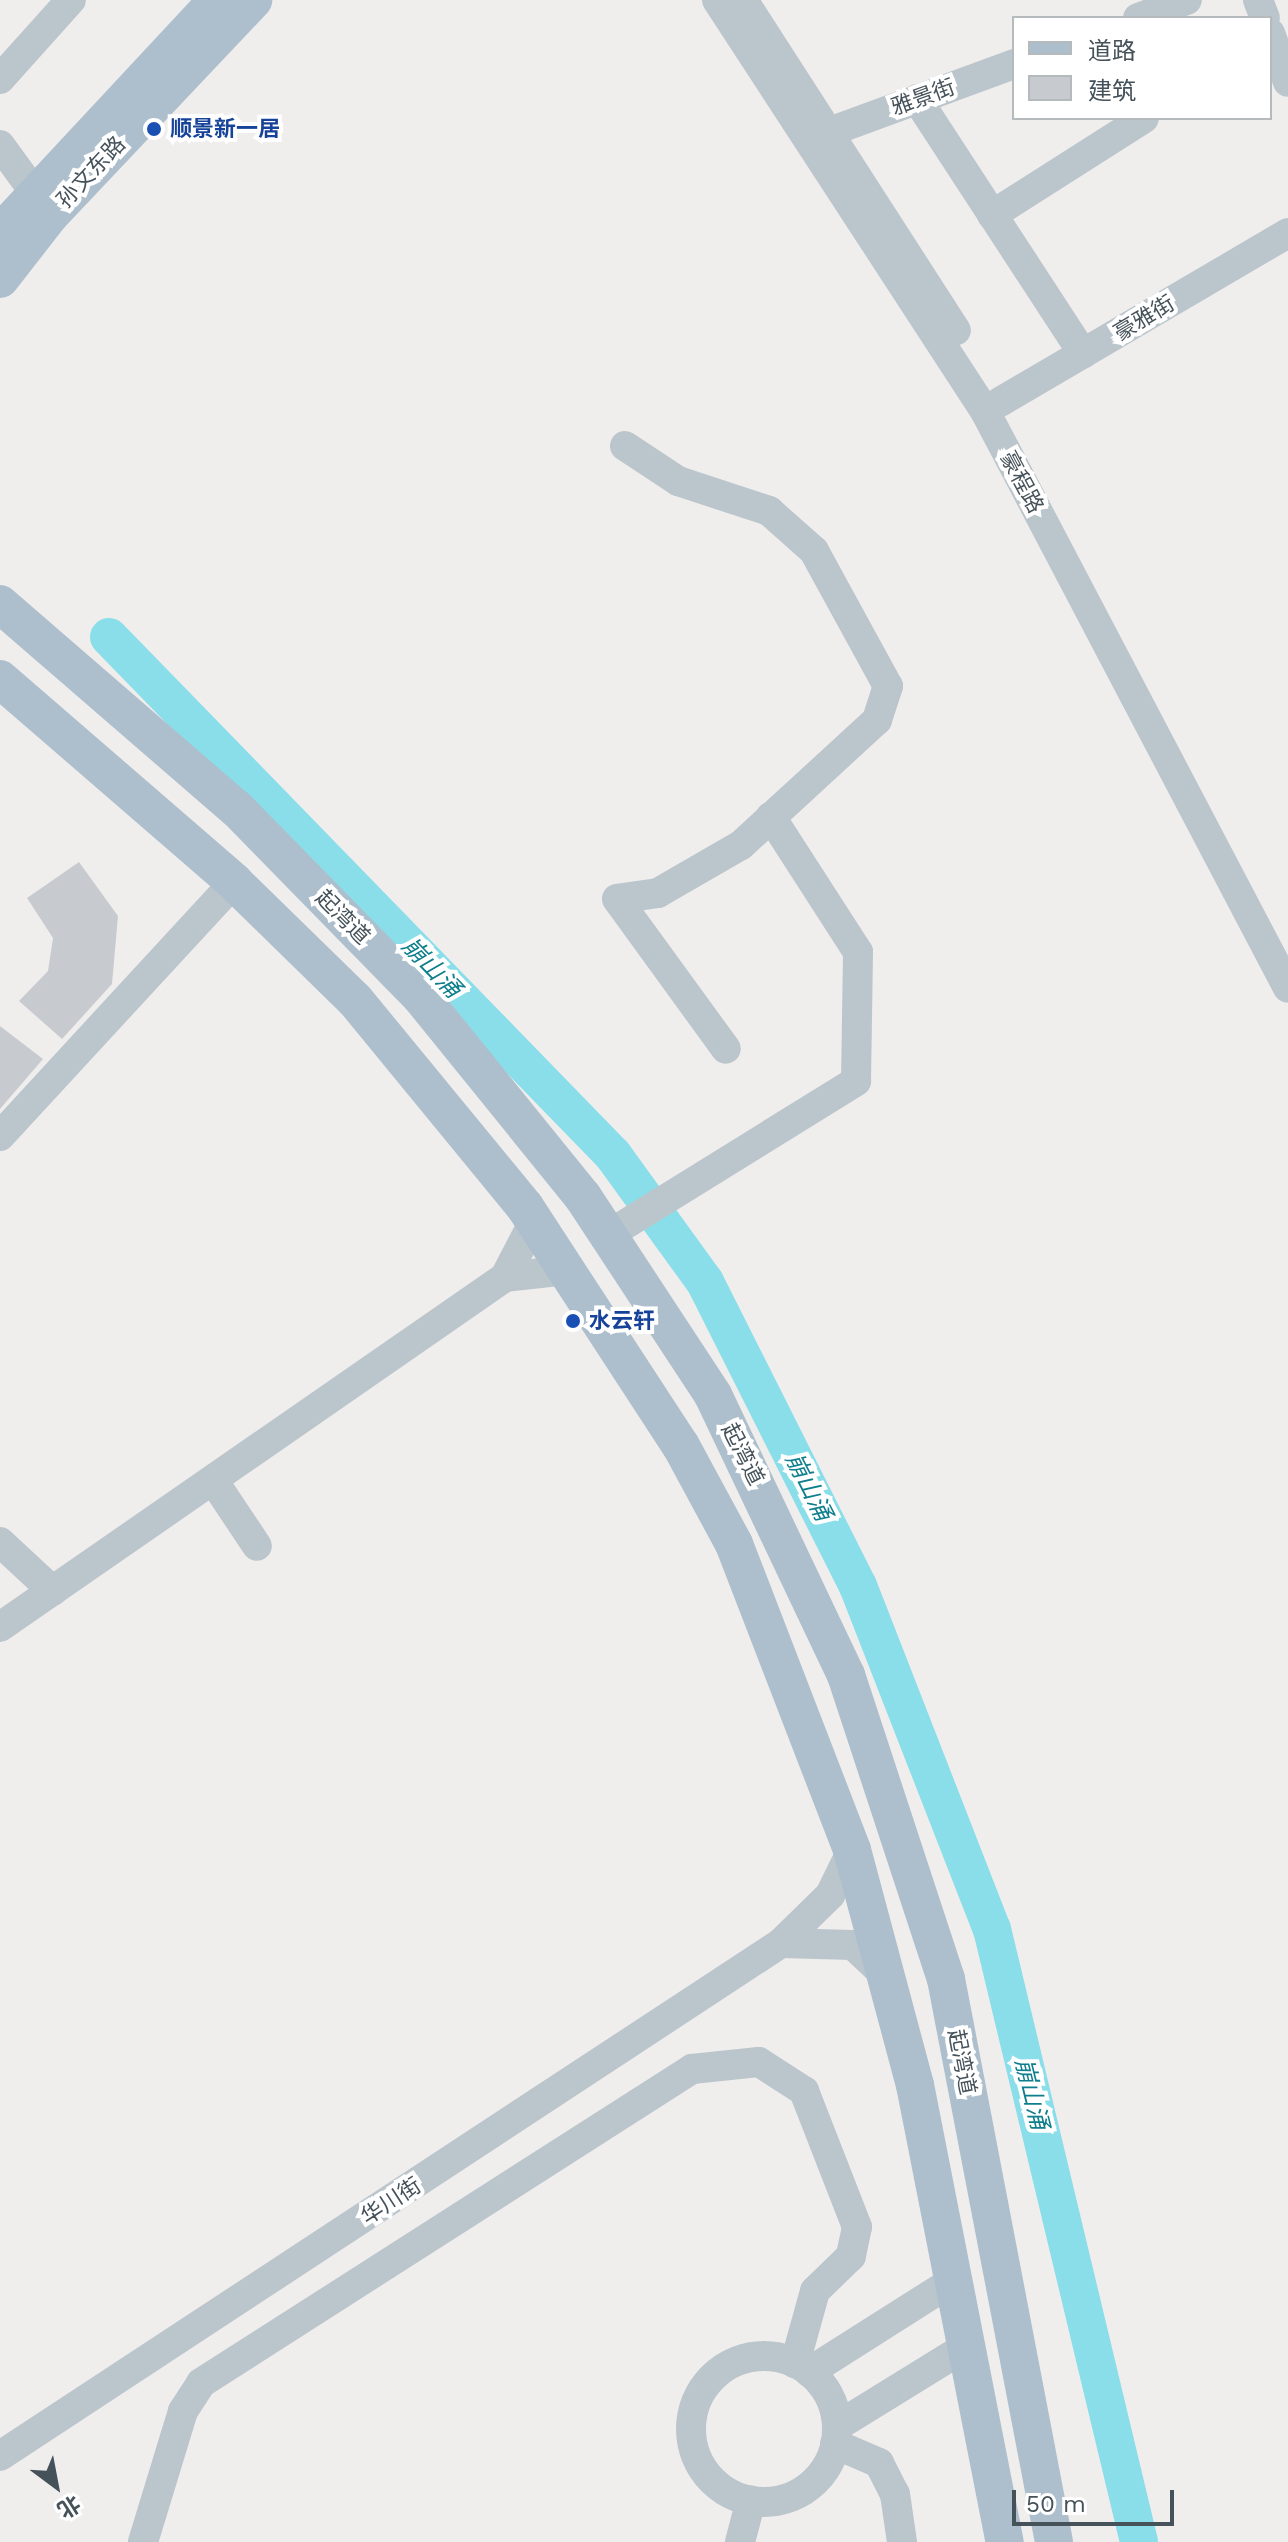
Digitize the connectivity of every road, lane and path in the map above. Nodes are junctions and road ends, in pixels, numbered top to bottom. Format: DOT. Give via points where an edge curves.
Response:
graph roads {
  1 [pos="71,0"];
  2 [pos="217,0"];
  3 [pos="253,0"];
  4 [pos="737,0"];
  5 [pos="1187,0"];
  6 [pos="1145,16"];
  7 [pos="1272,38"];
  8 [pos="1012,65"];
  9 [pos="0,79"];
  10 [pos="1288,82"];
  11 [pos="917,99"];
  12 [pos="1141,120"];
  13 [pos="832,131"];
  14 [pos="0,145"];
  15 [pos="42,204"];
  16 [pos="992,215"];
  17 [pos="0,233"];
  18 [pos="1288,233"];
  19 [pos="0,279"];
  20 [pos="1083,354"];
  21 [pos="1000,402"];
  22 [pos="625,446"];
  23 [pos="6,621"];
  24 [pos="0,679"];
  25 [pos="771,817"];
  26 [pos="234,882"];
  27 [pos="1288,949"];
  28 [pos="1288,988"];
  29 [pos="726,1049"];
  30 [pos="0,1136"];
  31 [pos="534,1221"];
  32 [pos="620,1227"];
  33 [pos="568,1270"];
  34 [pos="505,1277"];
  35 [pos="213,1480"];
  36 [pos="0,1542"];
  37 [pos="257,1546"];
  38 [pos="53,1591"];
  39 [pos="0,1627"];
  40 [pos="852,1850"];
  41 [pos="781,1943"];
  42 [pos="884,1974"];
  43 [pos="315,2251"];
  44 [pos="954,2280"];
  45 [pos="343,2291"];
  46 [pos="216,2315"];
  47 [pos="967,2346"];
  48 [pos="242,2354"];
  49 [pos="802,2368"];
  50 [pos="837,2435"];
  51 [pos="0,2456"];
  52 [pos="751,2500"];
  53 [pos="143,2542"];
  54 [pos="740,2542"];
  55 [pos="902,2542"];
  56 [pos="1005,2542"];
  57 [pos="1054,2542"];
  1 -- 9 [label="street"];
  2 -- 15 [label="main road, 孙文东路"];
  3 -- 15 [label="main road, 孙文东路"];
  4 -- 13 [label="street, 豪程路"];
  4 -- 28 [label="street, 豪程路" via="986,413"];
  5 -- 6 [label="street"];
  7 -- 10 [label="street"];
  8 -- 11 [label="street, 雅景街"];
  11 -- 13 [label="street, 雅景街"];
  11 -- 16 [label="street"];
  12 -- 16 [label="street"];
  13 -- 21 [label="street, 豪程路"];
  14 -- 15 [label="street"];
  15 -- 17 [label="main road, 孙文东路"];
  15 -- 19 [label="main road, 孙文东路"];
  16 -- 20 [label="street"];
  18 -- 20 [label="street, 豪雅街"];
  20 -- 21 [label="street, 豪雅街"];
  21 -- 27 [label="street, 豪程路"];
  22 -- 25 [label="street" via="678,481 769,511 814,551 888,686 877,720"];
  23 -- 32 [label="main road, 起湾道" via="237,809 421,997"];
  24 -- 26 [label="main road"];
  25 -- 29 [label="street" via="741,845 658,893 617,899"];
  25 -- 32 [label="street" via="858,952 856,1081"];
  26 -- 30 [label="street"];
  26 -- 31 [label="main road" via="355,1000"];
  31 -- 33 [label="main road"];
  31 -- 34 [label="street"];
  32 -- 57 [label="main road, 起湾道" via="713,1395 846,1675 946,1979"];
  33 -- 34 [label="street"];
  33 -- 40 [label="main road" via="681,1446 734,1544"];
  34 -- 35 [label="street"];
  35 -- 37 [label="street"];
  35 -- 38 [label="street"];
  36 -- 38 [label="street"];
  38 -- 39 [label="street"];
  40 -- 41 [label="street, 华川街" via="830,1895"];
  40 -- 42 [label="main road"];
  41 -- 42 [label="street" via="853,1945"];
  41 -- 43 [label="street, 华川街"];
  42 -- 44 [label="main road" via="915,2085"];
  43 -- 45 [label="street"];
  43 -- 46 [label="street, 华川街"];
  44 -- 47 [label="main road"];
  44 -- 49 [label="street"];
  45 -- 48 [label="street"];
  45 -- 49 [label="street" via="671,2078 717,2064 759,2062 783,2071 804,2091 857,2227 851,2256 815,2291"];
  46 -- 48 [label="street"];
  46 -- 51 [label="street, 华川街"];
  47 -- 50 [label="street"];
  47 -- 56 [label="main road"];
  48 -- 53 [label="street" via="201,2383 183,2411"];
  49 -- 50 [label="street" via="829,2396"];
  49 -- 52 [label="street" via="773,2356 738,2361 709,2380 696,2401 692,2447 701,2469 718,2487"];
  50 -- 52 [label="street" via="810,2486 789,2498"];
  50 -- 55 [label="street" via="879,2463 895,2494"];
  52 -- 54 [label="street"];
}
